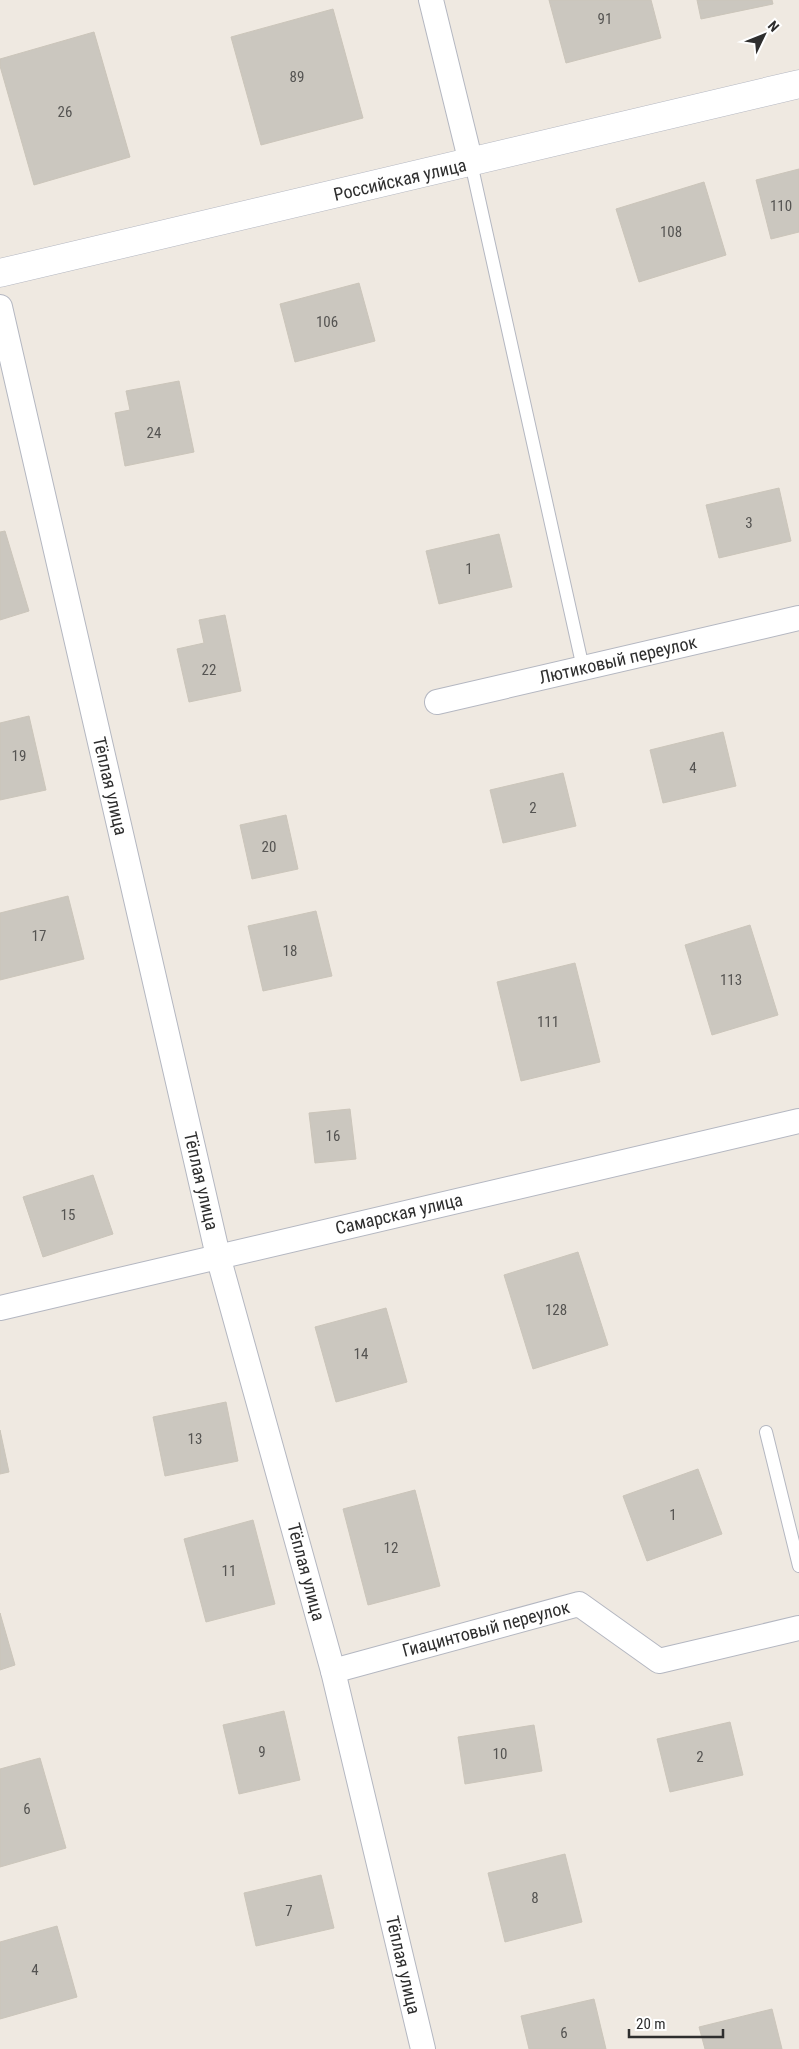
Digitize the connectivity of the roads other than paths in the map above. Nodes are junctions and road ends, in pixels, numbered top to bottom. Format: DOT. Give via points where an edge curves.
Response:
graph roads {
  1 [pos="431,0"];
  2 [pos="799,84"];
  3 [pos="471,163"];
  4 [pos="0,273"];
  5 [pos="0,307"];
  6 [pos="799,618"];
  7 [pos="583,668"];
  8 [pos="437,702"];
  9 [pos="799,1121"];
  10 [pos="218,1256"];
  11 [pos="0,1308"];
  12 [pos="766,1432"];
  13 [pos="799,1566"];
  14 [pos="799,1628"];
  15 [pos="333,1671"];
  16 [pos="423,2049"];
  1 -- 3 [label="street"];
  2 -- 3 [label="street, Российская улица"];
  3 -- 4 [label="street, Российская улица"];
  3 -- 7 [label="lane"];
  5 -- 10 [label="street, Тёплая улица"];
  6 -- 7 [label="street, Лютиковый переулок"];
  7 -- 8 [label="street, Лютиковый переулок"];
  9 -- 10 [label="street, Самарская улица"];
  10 -- 11 [label="street, Самарская улица"];
  10 -- 15 [label="street, Тёплая улица"];
  12 -- 13 [label="lane"];
  14 -- 15 [label="street, Гиацинтовый переулок" via="659,1662 579,1604"];
  15 -- 16 [label="street, Тёплая улица"];
}
